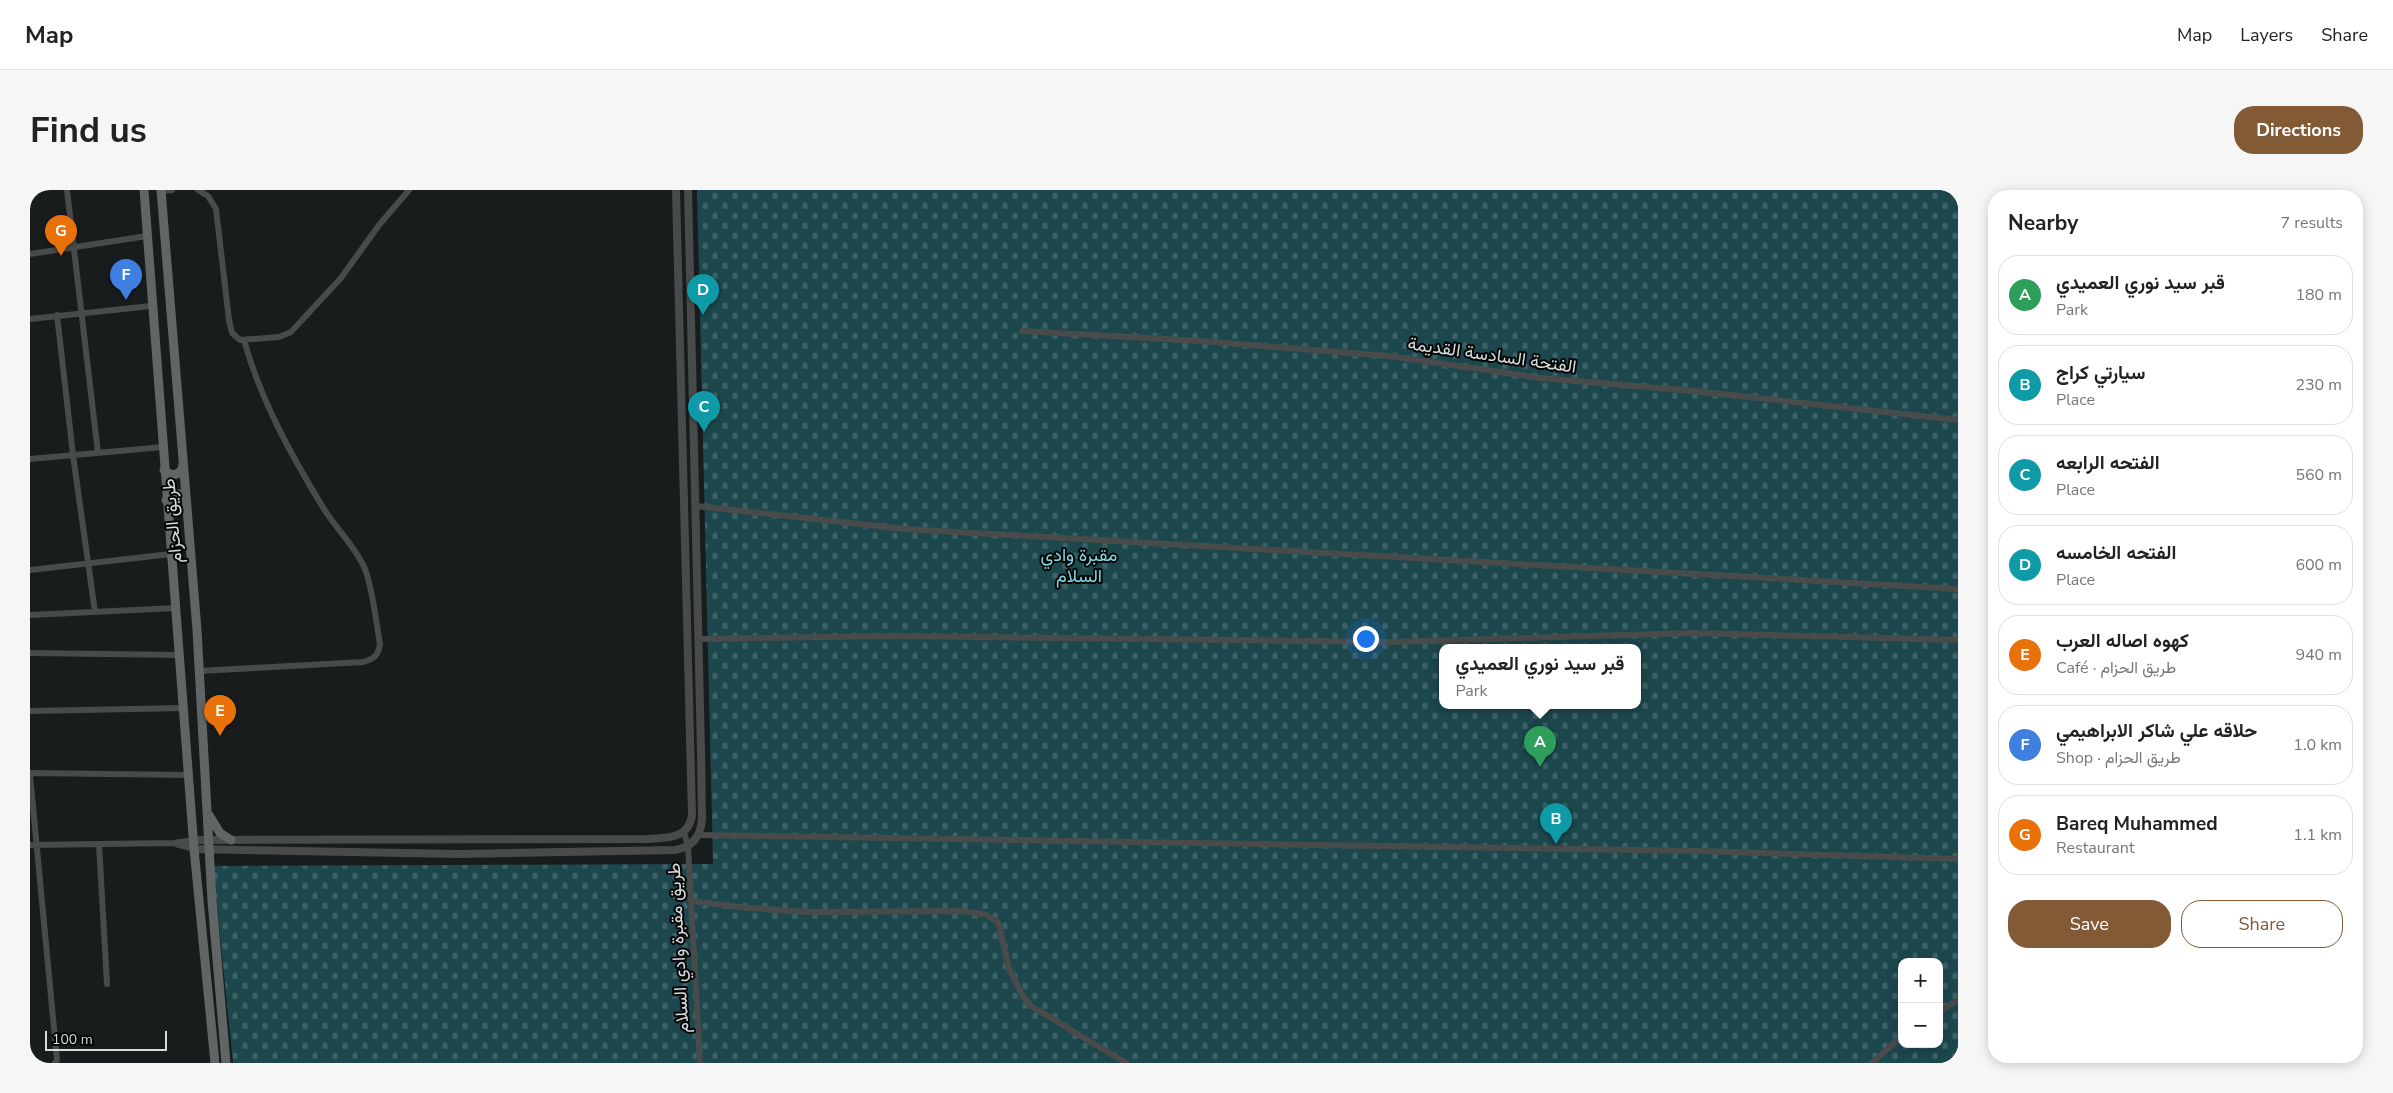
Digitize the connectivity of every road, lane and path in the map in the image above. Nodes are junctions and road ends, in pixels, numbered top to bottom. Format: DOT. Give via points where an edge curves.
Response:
graph roads {
  1 [pos="67,190"];
  2 [pos="144,190"];
  3 [pos="172,190"];
  4 [pos="198,190"];
  5 [pos="410,190"];
  6 [pos="676,190"];
  7 [pos="688,190"];
  8 [pos="161,191"];
  9 [pos="147,238"];
  10 [pos="164,240"];
  11 [pos="74,247"];
  12 [pos="30,254"];
  13 [pos="691,279"];
  14 [pos="678,281"];
  15 [pos="151,306"];
  16 [pos="678,306"];
  17 [pos="691,306"];
  18 [pos="82,313"];
  19 [pos="57,315"];
  20 [pos="30,319"];
  21 [pos="1022,331"];
  22 [pos="244,340"];
  23 [pos="1958,420"];
  24 [pos="163,447"];
  25 [pos="98,453"];
  26 [pos="73,455"];
  27 [pos="30,459"];
  28 [pos="184,464"];
  29 [pos="164,470"];
  30 [pos="166,500"];
  31 [pos="186,501"];
  32 [pos="696,506"];
  33 [pos="697,527"];
  34 [pos="684,528"];
  35 [pos="171,554"];
  36 [pos="685,557"];
  37 [pos="698,558"];
  38 [pos="88,563"];
  39 [pos="30,570"];
  40 [pos="1958,589"];
  41 [pos="176,608"];
  42 [pos="95,612"];
  43 [pos="30,615"];
  44 [pos="700,639"];
  45 [pos="1958,640"];
  46 [pos="30,653"];
  47 [pos="180,655"];
  48 [pos="199,671"];
  49 [pos="184,708"];
  50 [pos="30,711"];
  51 [pos="30,774"];
  52 [pos="188,775"];
  53 [pos="208,812"];
  54 [pos="685,832"];
  55 [pos="698,835"];
  56 [pos="231,840"];
  57 [pos="477,840"];
  58 [pos="460,841"];
  59 [pos="99,844"];
  60 [pos="34,845"];
  61 [pos="193,845"];
  62 [pos="209,845"];
  63 [pos="688,846"];
  64 [pos="459,854"];
  65 [pos="477,854"];
  66 [pos="1958,859"];
  67 [pos="691,901"];
  68 [pos="107,984"];
  69 [pos="1958,1000"];
  70 [pos="1943,1009"];
  71 [pos="1898,1039"];
  72 [pos="55,1063"];
  73 [pos="214,1063"];
  74 [pos="226,1063"];
  75 [pos="700,1063"];
  76 [pos="1126,1063"];
  77 [pos="1872,1063"];
  1 -- 11 [label="street"];
  2 -- 9 [label="main road, طريق الحزام"];
  3 -- 8 [label="street"];
  4 -- 22 [label="street" via="208,196 216,208 229,320 232,333"];
  5 -- 22 [label="street" via="379,225 341,278 291,332 278,337"];
  6 -- 14 [label="street"];
  7 -- 13 [label="street"];
  8 -- 10 [label="main road, طريق الحزام"];
  9 -- 10 [label="main road" via="155,234"];
  9 -- 11 [label="street"];
  9 -- 15 [label="main road, طريق الحزام"];
  10 -- 28 [label="main road, طريق الحزام"];
  11 -- 12 [label="street"];
  11 -- 18 [label="street"];
  13 -- 14 [label="street"];
  13 -- 17 [label="street"];
  14 -- 16 [label="street"];
  15 -- 18 [label="street"];
  15 -- 24 [label="main road, طريق الحزام"];
  16 -- 17 [label="street"];
  16 -- 34 [label="street"];
  17 -- 32 [label="street"];
  18 -- 19 [label="street"];
  18 -- 25 [label="street"];
  19 -- 20 [label="street"];
  19 -- 26 [label="street"];
  21 -- 23 [label="street, الفتحة السادسة القديمة" via="1389,356 1541,378"];
  22 -- 48 [label="street" via="254,376 272,417 311,487 366,571 380,644 378,654 363,662"];
  24 -- 25 [label="street"];
  24 -- 29 [label="main road, طريق الحزام"];
  25 -- 26 [label="street"];
  26 -- 27 [label="street"];
  26 -- 38 [label="street"];
  28 -- 29 [label="main road" via="176,474"];
  28 -- 31 [label="main road, طريق الحزام"];
  29 -- 30 [label="main road, طريق الحزام"];
  30 -- 31 [label="main road" via="177,493"];
  30 -- 35 [label="main road, طريق الحزام"];
  31 -- 48 [label="main road, طريق الحزام"];
  32 -- 33 [label="street"];
  32 -- 40 [label="street" via="905,529"];
  33 -- 34 [label="street"];
  33 -- 37 [label="street"];
  34 -- 36 [label="street"];
  35 -- 38 [label="street"];
  35 -- 41 [label="main road, طريق الحزام"];
  36 -- 37 [label="street" via="692,555"];
  36 -- 54 [label="street" via="692,815"];
  37 -- 44 [label="street"];
  38 -- 39 [label="street"];
  38 -- 42 [label="street"];
  41 -- 42 [label="street"];
  41 -- 47 [label="main road, طريق الحزام"];
  42 -- 43 [label="street"];
  44 -- 45 [label="street" via="892,636 1389,642 1694,633"];
  44 -- 55 [label="street" via="702,818"];
  46 -- 47 [label="street"];
  47 -- 49 [label="main road, طريق الحزام"];
  48 -- 53 [label="main road, طريق الحزام"];
  49 -- 50 [label="street"];
  49 -- 52 [label="main road, طريق الحزام"];
  51 -- 52 [label="street"];
  51 -- 60 [label="street"];
  52 -- 61 [label="main road, طريق الحزام"];
  53 -- 56 [label="main road" via="220,833"];
  53 -- 62 [label="main road, طريق الحزام"];
  54 -- 55 [label="street"];
  54 -- 57 [label="street" via="673,837 648,839"];
  54 -- 63 [label="street, طريق مقبرة وادي السلام"];
  55 -- 63 [label="street"];
  55 -- 66 [label="street" via="1690,851"];
  56 -- 58 [label="street"];
  56 -- 62 [label="street"];
  57 -- 58 [label="street"];
  57 -- 65 [label="street" via="474,846"];
  58 -- 64 [label="street" via="462,849"];
  59 -- 60 [label="street"];
  59 -- 61 [label="street"];
  59 -- 68 [label="street"];
  60 -- 72 [label="street"];
  61 -- 62 [label="street"];
  61 -- 73 [label="main road, طريق الحزام"];
  62 -- 64 [label="street"];
  62 -- 74 [label="main road, طريق الحزام"];
  63 -- 65 [label="street" via="674,850"];
  63 -- 67 [label="street, طريق مقبرة وادي السلام"];
  64 -- 65 [label="street"];
  67 -- 75 [label="street, طريق مقبرة وادي السلام"];
  67 -- 76 [label="street" via="778,910 961,911 991,916 998,922 1009,969 1031,1006"];
  69 -- 70 [label="street"];
  71 -- 77 [label="street"];
}
